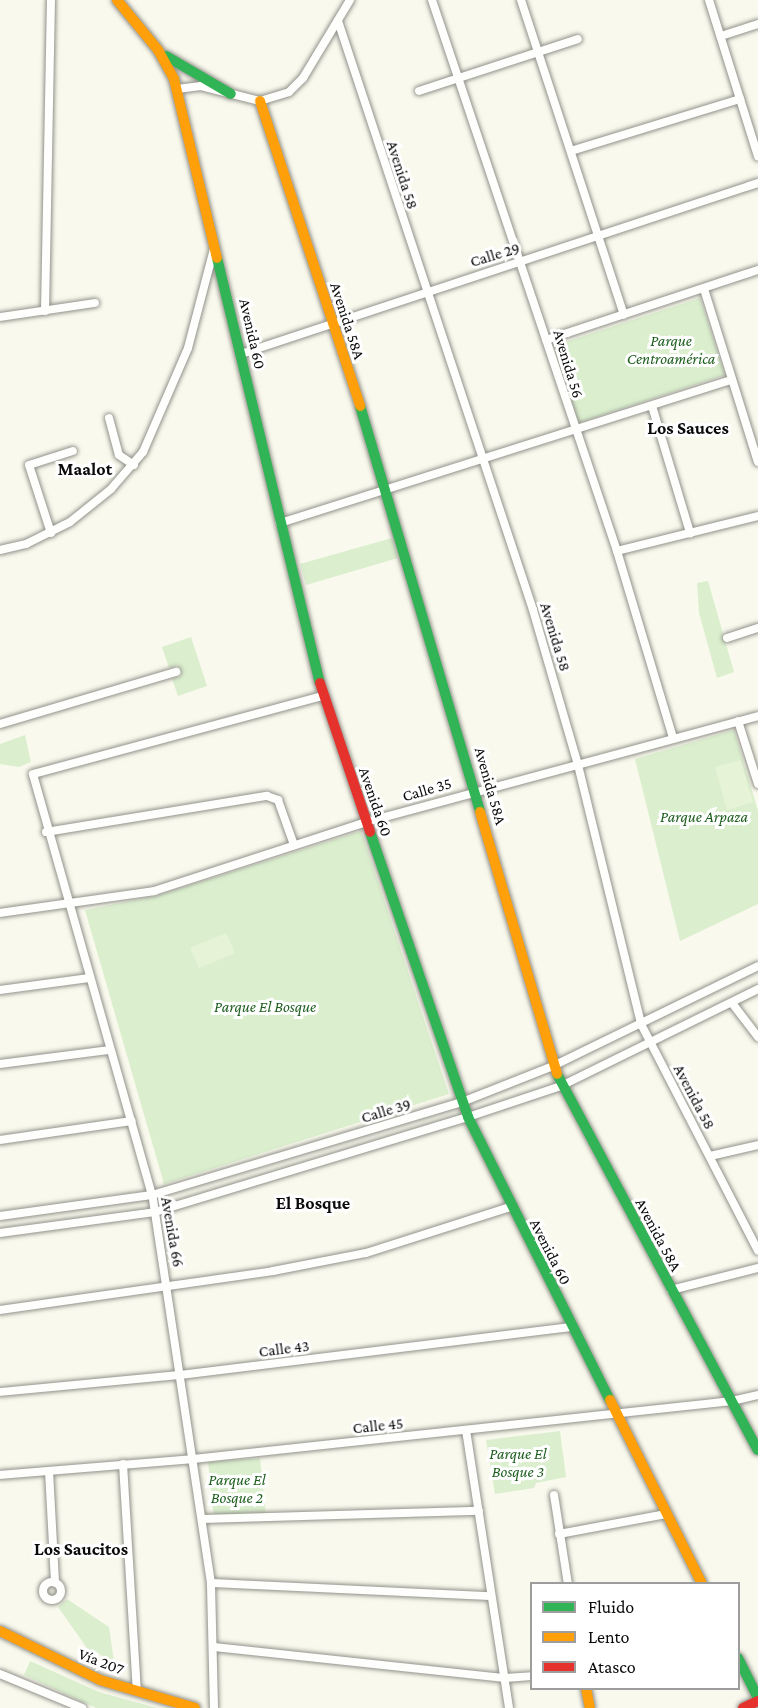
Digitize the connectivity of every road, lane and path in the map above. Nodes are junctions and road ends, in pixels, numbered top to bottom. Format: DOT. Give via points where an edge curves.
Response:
graph roads {
  1 [pos="51,0"];
  2 [pos="117,0"];
  3 [pos="350,0"];
  4 [pos="432,0"];
  5 [pos="521,0"];
  6 [pos="709,0"];
  7 [pos="338,21"];
  8 [pos="758,24"];
  9 [pos="721,36"];
  10 [pos="578,39"];
  11 [pos="158,50"];
  12 [pos="539,52"];
  13 [pos="458,79"];
  14 [pos="177,89"];
  15 [pos="419,91"];
  16 [pos="231,94"];
  17 [pos="740,99"];
  18 [pos="260,101"];
  19 [pos="571,151"];
  20 [pos="758,156"];
  21 [pos="758,183"];
  22 [pos="597,235"];
  23 [pos="215,242"];
  24 [pos="520,261"];
  25 [pos="758,270"];
  26 [pos="704,289"];
  27 [pos="426,291"];
  28 [pos="95,303"];
  29 [pos="45,310"];
  30 [pos="624,315"];
  31 [pos="0,317"];
  32 [pos="331,322"];
  33 [pos="546,340"];
  34 [pos="241,354"];
  35 [pos="732,380"];
  36 [pos="652,406"];
  37 [pos="109,418"];
  38 [pos="574,430"];
  39 [pos="73,451"];
  40 [pos="483,460"];
  41 [pos="758,462"];
  42 [pos="134,465"];
  43 [pos="388,490"];
  44 [pos="758,516"];
  45 [pos="280,523"];
  46 [pos="51,533"];
  47 [pos="690,533"];
  48 [pos="0,550"];
  49 [pos="617,551"];
  50 [pos="758,628"];
  51 [pos="727,638"];
  52 [pos="176,672"];
  53 [pos="323,696"];
  54 [pos="758,716"];
  55 [pos="738,721"];
  56 [pos="0,724"];
  57 [pos="673,738"];
  58 [pos="578,765"];
  59 [pos="758,784"];
  60 [pos="476,790"];
  61 [pos="366,822"];
  62 [pos="46,832"];
  63 [pos="294,846"];
  64 [pos="68,904"];
  65 [pos="0,913"];
  66 [pos="758,966"];
  67 [pos="88,978"];
  68 [pos="758,989"];
  69 [pos="0,990"];
  70 [pos="732,1003"];
  71 [pos="641,1024"];
  72 [pos="758,1038"];
  73 [pos="650,1043"];
  74 [pos="110,1050"];
  75 [pos="0,1064"];
  76 [pos="553,1066"];
  77 [pos="561,1086"];
  78 [pos="462,1102"];
  79 [pos="468,1117"];
  80 [pos="132,1121"];
  81 [pos="0,1140"];
  82 [pos="758,1145"];
  83 [pos="710,1156"];
  84 [pos="152,1195"];
  85 [pos="510,1207"];
  86 [pos="155,1212"];
  87 [pos="0,1216"];
  88 [pos="0,1233"];
  89 [pos="758,1251"];
  90 [pos="758,1268"];
  91 [pos="168,1285"];
  92 [pos="671,1290"];
  93 [pos="0,1310"];
  94 [pos="572,1327"];
  95 [pos="180,1375"];
  96 [pos="0,1392"];
  97 [pos="758,1395"];
  98 [pos="732,1401"];
  99 [pos="615,1413"];
  100 [pos="466,1430"];
  101 [pos="758,1450"];
  102 [pos="193,1459"];
  103 [pos="123,1464"];
  104 [pos="49,1471"];
  105 [pos="0,1475"];
  106 [pos="554,1495"];
  107 [pos="479,1511"];
  108 [pos="666,1514"];
  109 [pos="203,1519"];
  110 [pos="559,1534"];
  111 [pos="568,1582"];
  112 [pos="701,1582"];
  113 [pos="55,1583"];
  114 [pos="211,1583"];
  115 [pos="490,1596"];
  116 [pos="0,1631"];
  117 [pos="214,1647"];
  118 [pos="740,1662"];
  119 [pos="0,1674"];
  120 [pos="530,1676"];
  121 [pos="505,1678"];
  122 [pos="586,1690"];
  123 [pos="137,1691"];
  124 [pos="758,1700"];
  125 [pos="82,1708"];
  126 [pos="195,1708"];
  127 [pos="214,1708"];
  128 [pos="509,1708"];
  129 [pos="590,1708"];
  130 [pos="743,1708"];
  1 -- 29 [label="street"];
  2 -- 11 [label="street, Avenida 60"];
  3 -- 7 [label="street"];
  4 -- 13 [label="street, Avenida 56"];
  5 -- 12 [label="street"];
  6 -- 9 [label="street"];
  7 -- 18 [label="street" via="296,88"];
  7 -- 27 [label="street, Avenida 58"];
  8 -- 9 [label="street"];
  9 -- 17 [label="street"];
  10 -- 12 [label="street"];
  11 -- 14 [label="street, Avenida 60"];
  11 -- 16 [label="street"];
  12 -- 13 [label="street"];
  12 -- 19 [label="street"];
  13 -- 15 [label="street"];
  13 -- 24 [label="street, Avenida 56"];
  14 -- 16 [label="street" via="201,86"];
  14 -- 23 [label="street, Avenida 60"];
  16 -- 18 [label="street"];
  17 -- 19 [label="street"];
  17 -- 20 [label="street"];
  18 -- 32 [label="street, Avenida 58A"];
  19 -- 22 [label="street"];
  21 -- 22 [label="street, Calle 29"];
  22 -- 24 [label="street, Calle 29"];
  22 -- 30 [label="street"];
  23 -- 34 [label="street, Avenida 60"];
  23 -- 42 [label="street" via="188,348 157,426"];
  24 -- 27 [label="street, Calle 29"];
  24 -- 33 [label="street, Avenida 56"];
  25 -- 26 [label="street"];
  26 -- 30 [label="street"];
  26 -- 35 [label="street"];
  27 -- 32 [label="street, Calle 29"];
  27 -- 40 [label="street, Avenida 58"];
  28 -- 29 [label="street"];
  29 -- 31 [label="street"];
  30 -- 33 [label="street"];
  32 -- 34 [label="street, Calle 29"];
  32 -- 43 [label="street, Avenida 58A"];
  33 -- 38 [label="street, Avenida 56"];
  34 -- 45 [label="street, Avenida 60"];
  35 -- 36 [label="street"];
  35 -- 41 [label="street"];
  36 -- 38 [label="street"];
  36 -- 47 [label="street"];
  37 -- 42 [label="street" via="119,454"];
  38 -- 40 [label="street"];
  38 -- 49 [label="street, Avenida 56"];
  39 -- 46 [label="street" via="29,465"];
  40 -- 43 [label="street"];
  40 -- 58 [label="street, Avenida 58" via="533,610"];
  42 -- 46 [label="street" via="111,489"];
  43 -- 45 [label="street"];
  43 -- 60 [label="street, Avenida 58A"];
  44 -- 47 [label="street"];
  45 -- 53 [label="street, Avenida 60"];
  46 -- 48 [label="street"];
  47 -- 49 [label="street"];
  49 -- 57 [label="street, Avenida 56"];
  50 -- 51 [label="street"];
  52 -- 56 [label="street"];
  53 -- 61 [label="street, Avenida 60"];
  53 -- 62 [label="street, Avenida 66" via="33,774"];
  54 -- 55 [label="street, Calle 35"];
  55 -- 57 [label="street, Calle 35"];
  55 -- 59 [label="street"];
  57 -- 58 [label="street, Calle 35"];
  58 -- 60 [label="street, Calle 35"];
  58 -- 71 [label="street, Avenida 58"];
  60 -- 61 [label="street, Calle 35"];
  60 -- 76 [label="street, Avenida 58A"];
  61 -- 63 [label="street, Calle 35"];
  61 -- 78 [label="street, Avenida 60"];
  62 -- 63 [label="street" via="254,796 278,800"];
  62 -- 64 [label="street, Avenida 66"];
  63 -- 64 [label="street, Calle 35" via="154,891"];
  64 -- 65 [label="street, Calle 35"];
  64 -- 67 [label="street, Avenida 66"];
  66 -- 71 [label="street, Calle 39"];
  67 -- 69 [label="street"];
  67 -- 74 [label="street, Avenida 66"];
  68 -- 70 [label="street, Calle 39"];
  70 -- 72 [label="street"];
  70 -- 73 [label="street, Calle 39"];
  71 -- 73 [label="street, Avenida 58"];
  71 -- 76 [label="street, Calle 39"];
  73 -- 77 [label="street, Calle 39"];
  73 -- 83 [label="street, Avenida 58"];
  74 -- 75 [label="street"];
  74 -- 80 [label="street, Avenida 66"];
  76 -- 77 [label="street, Avenida 58A"];
  76 -- 78 [label="street, Calle 39"];
  77 -- 79 [label="street, Calle 39"];
  77 -- 92 [label="street, Avenida 58A"];
  78 -- 79 [label="street, Avenida 60"];
  78 -- 84 [label="street, Calle 39"];
  79 -- 85 [label="street, Avenida 60"];
  79 -- 86 [label="street, Calle 39"];
  80 -- 81 [label="street"];
  80 -- 84 [label="street, Avenida 66"];
  82 -- 83 [label="street"];
  83 -- 89 [label="street, Avenida 58"];
  84 -- 86 [label="street, Avenida 66"];
  84 -- 87 [label="street, Calle 39"];
  85 -- 91 [label="street" via="366,1253"];
  85 -- 94 [label="street, Avenida 60"];
  86 -- 88 [label="street, Calle 39"];
  86 -- 91 [label="street, Avenida 66"];
  90 -- 92 [label="street"];
  91 -- 93 [label="street"];
  91 -- 95 [label="street, Avenida 66"];
  92 -- 98 [label="street, Avenida 58A"];
  94 -- 95 [label="street, Calle 43"];
  94 -- 99 [label="street, Avenida 60"];
  95 -- 96 [label="street, Calle 43"];
  95 -- 102 [label="street, Avenida 66"];
  97 -- 98 [label="street, Calle 45"];
  98 -- 99 [label="street, Calle 45"];
  98 -- 101 [label="street, Avenida 58A"];
  99 -- 100 [label="street, Calle 45"];
  99 -- 108 [label="street, Avenida 60"];
  100 -- 102 [label="street, Calle 45"];
  100 -- 107 [label="street"];
  102 -- 103 [label="street, Calle 45"];
  102 -- 109 [label="street, Avenida 66"];
  103 -- 104 [label="street, Calle 45"];
  103 -- 123 [label="street"];
  104 -- 105 [label="street, Calle 45"];
  104 -- 113 [label="street"];
  106 -- 110 [label="street"];
  107 -- 109 [label="street"];
  107 -- 115 [label="street"];
  108 -- 110 [label="street"];
  108 -- 112 [label="street, Avenida 60"];
  109 -- 114 [label="street, Avenida 66"];
  110 -- 111 [label="street"];
  114 -- 115 [label="street"];
  114 -- 117 [label="street, Avenida 66"];
  115 -- 121 [label="street"];
  116 -- 123 [label="street, Vía 207" via="100,1680"];
  117 -- 121 [label="street"];
  117 -- 127 [label="street, Avenida 66"];
  118 -- 124 [label="street"];
  119 -- 125 [label="street"];
  120 -- 121 [label="street"];
  121 -- 128 [label="street"];
  122 -- 129 [label="street"];
  123 -- 126 [label="street, Vía 207"];
  124 -- 130 [label="street"];
}
